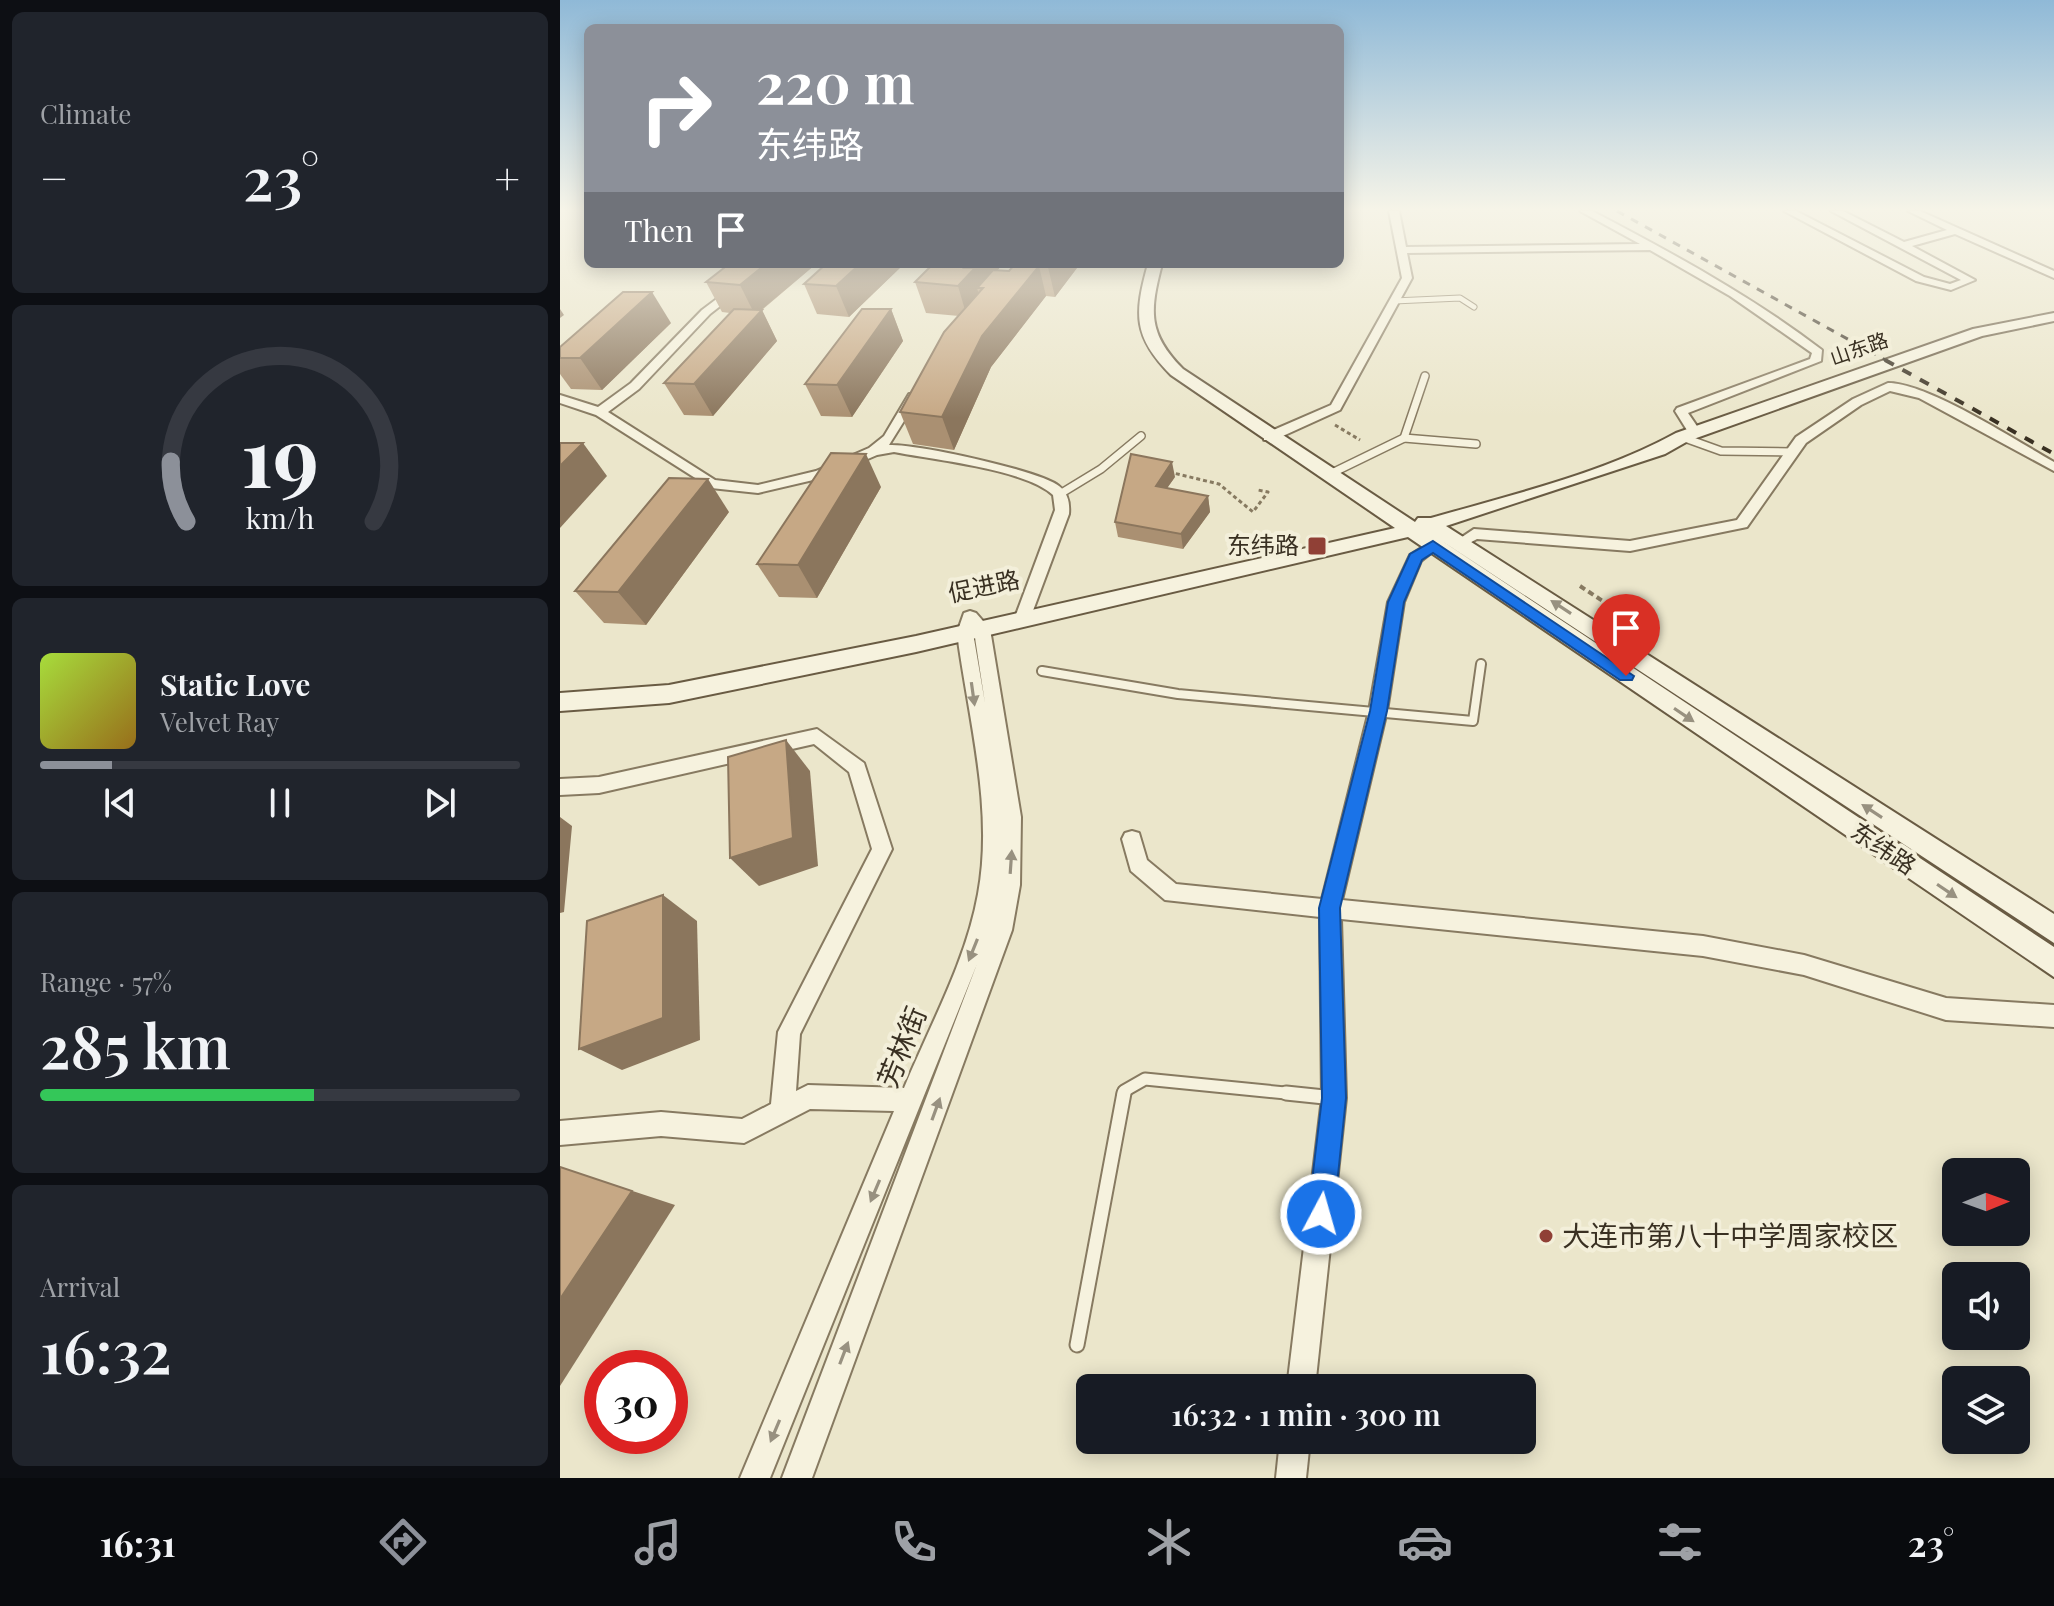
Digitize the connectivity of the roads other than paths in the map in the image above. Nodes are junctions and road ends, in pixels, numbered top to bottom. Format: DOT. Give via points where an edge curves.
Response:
graph roads {
  1 [pos="748,280"];
  2 [pos="1152,280"];
  3 [pos="1165,280"];
  4 [pos="1406,280"];
  5 [pos="1706,280"];
  6 [pos="1924,280"];
  7 [pos="1970,280"];
  8 [pos="1394,301"];
  9 [pos="1474,307"];
  10 [pos="2054,317"];
  11 [pos="1425,376"];
  12 [pos="922,382"];
  13 [pos="560,399"];
  14 [pos="600,412"];
  15 [pos="1276,434"];
  16 [pos="1688,434"];
  17 [pos="1141,436"];
  18 [pos="1404,438"];
  19 [pos="1476,444"];
  20 [pos="874,451"];
  21 [pos="1792,452"];
  22 [pos="2054,467"];
  23 [pos="1334,472"];
  24 [pos="1060,494"];
  25 [pos="1417,528"];
  26 [pos="1460,543"];
  27 [pos="1025,612"];
  28 [pos="972,626"];
  29 [pos="1481,664"];
  30 [pos="1042,671"];
  31 [pos="560,687"];
  32 [pos="560,702"];
  33 [pos="1378,711"];
  34 [pos="560,787"];
  35 [pos="1132,839"];
  36 [pos="1330,908"];
  37 [pos="2054,930"];
  38 [pos="2054,963"];
  39 [pos="2054,1016"];
  40 [pos="1334,1098"];
  41 [pos="913,1100"];
  42 [pos="782,1111"];
  43 [pos="560,1133"];
  44 [pos="1077,1345"];
  45 [pos="1303,1374"];
  46 [pos="1294,1454"];
  47 [pos="755,1478"];
  48 [pos="797,1478"];
  49 [pos="1291,1478"];
  1 -- 14 [label="street" via="706,312 635,386"];
  2 -- 15 [label="main road, 东纬路" via="1144,315 1151,345 1177,372"];
  3 -- 15 [label="main road, 东纬路" via="1158,315 1166,343 1191,369"];
  4 -- 8 [label="street"];
  5 -- 16 [label="street" via="1818,352 1815,361 1681,411"];
  6 -- 7 [label="street" via="1951,287"];
  8 -- 9 [label="lane" via="1460,298"];
  8 -- 15 [label="street" via="1336,407"];
  10 -- 16 [label="main road, 山东路" via="1978,332"];
  11 -- 18 [label="lane"];
  12 -- 20 [label="street" via="889,438"];
  13 -- 14 [label="street"];
  14 -- 20 [label="street" via="711,484 733,488 796,481"];
  15 -- 23 [label="main road, 东纬路"];
  16 -- 21 [label="lane" via="1701,449 1717,453"];
  16 -- 25 [label="main road, 山东路" via="1583,477"];
  17 -- 24 [label="lane"];
  18 -- 19 [label="lane"];
  18 -- 23 [label="lane"];
  20 -- 24 [label="street" via="894,448 1034,478"];
  21 -- 22 [label="street" via="1801,440 1857,402 1900,387"];
  21 -- 26 [label="street" via="1742,524 1630,546 1474,534"];
  23 -- 25 [label="main road, 东纬路"];
  24 -- 27 [label="street" via="1062,514"];
  25 -- 26 [label="main road, 东纬路"];
  25 -- 27 [label="main road, 促进路"];
  25 -- 33 [label="street" via="1415,558 1396,602"];
  25 -- 38 [label="main road, 东纬路, one-way"];
  37 -- 26 [label="main road, 东纬路, one-way"];
  27 -- 28 [label="main road, 促进路"];
  28 -- 31 [label="main road, 促进路" via="673,678 602,688"];
  28 -- 32 [label="main road, 促进路" via="669,694"];
  28 -- 41 [label="street, 芳林街, one-way" via="991,818 990,885 979,934"];
  48 -- 28 [label="street, one-way" via="1001,930 1010,885 1011,817"];
  29 -- 33 [label="lane" via="1473,721"];
  30 -- 33 [label="lane" via="1178,694"];
  33 -- 36 [label="street"];
  34 -- 42 [label="street" via="599,785 817,736 857,768 882,849 789,1032"];
  35 -- 36 [label="street" via="1138,865 1172,893"];
  36 -- 39 [label="street" via="1703,946 1804,965 1946,1009"];
  36 -- 40 [label="street"];
  40 -- 44 [label="lane" via="1145,1079 1124,1091"];
  40 -- 45 [label="street"];
  41 -- 42 [label="street" via="808,1097"];
  41 -- 47 [label="street, 芳林街, one-way"];
  42 -- 43 [label="street" via="744,1131 661,1124"];
  46 -- 49 [label="street"];
}
